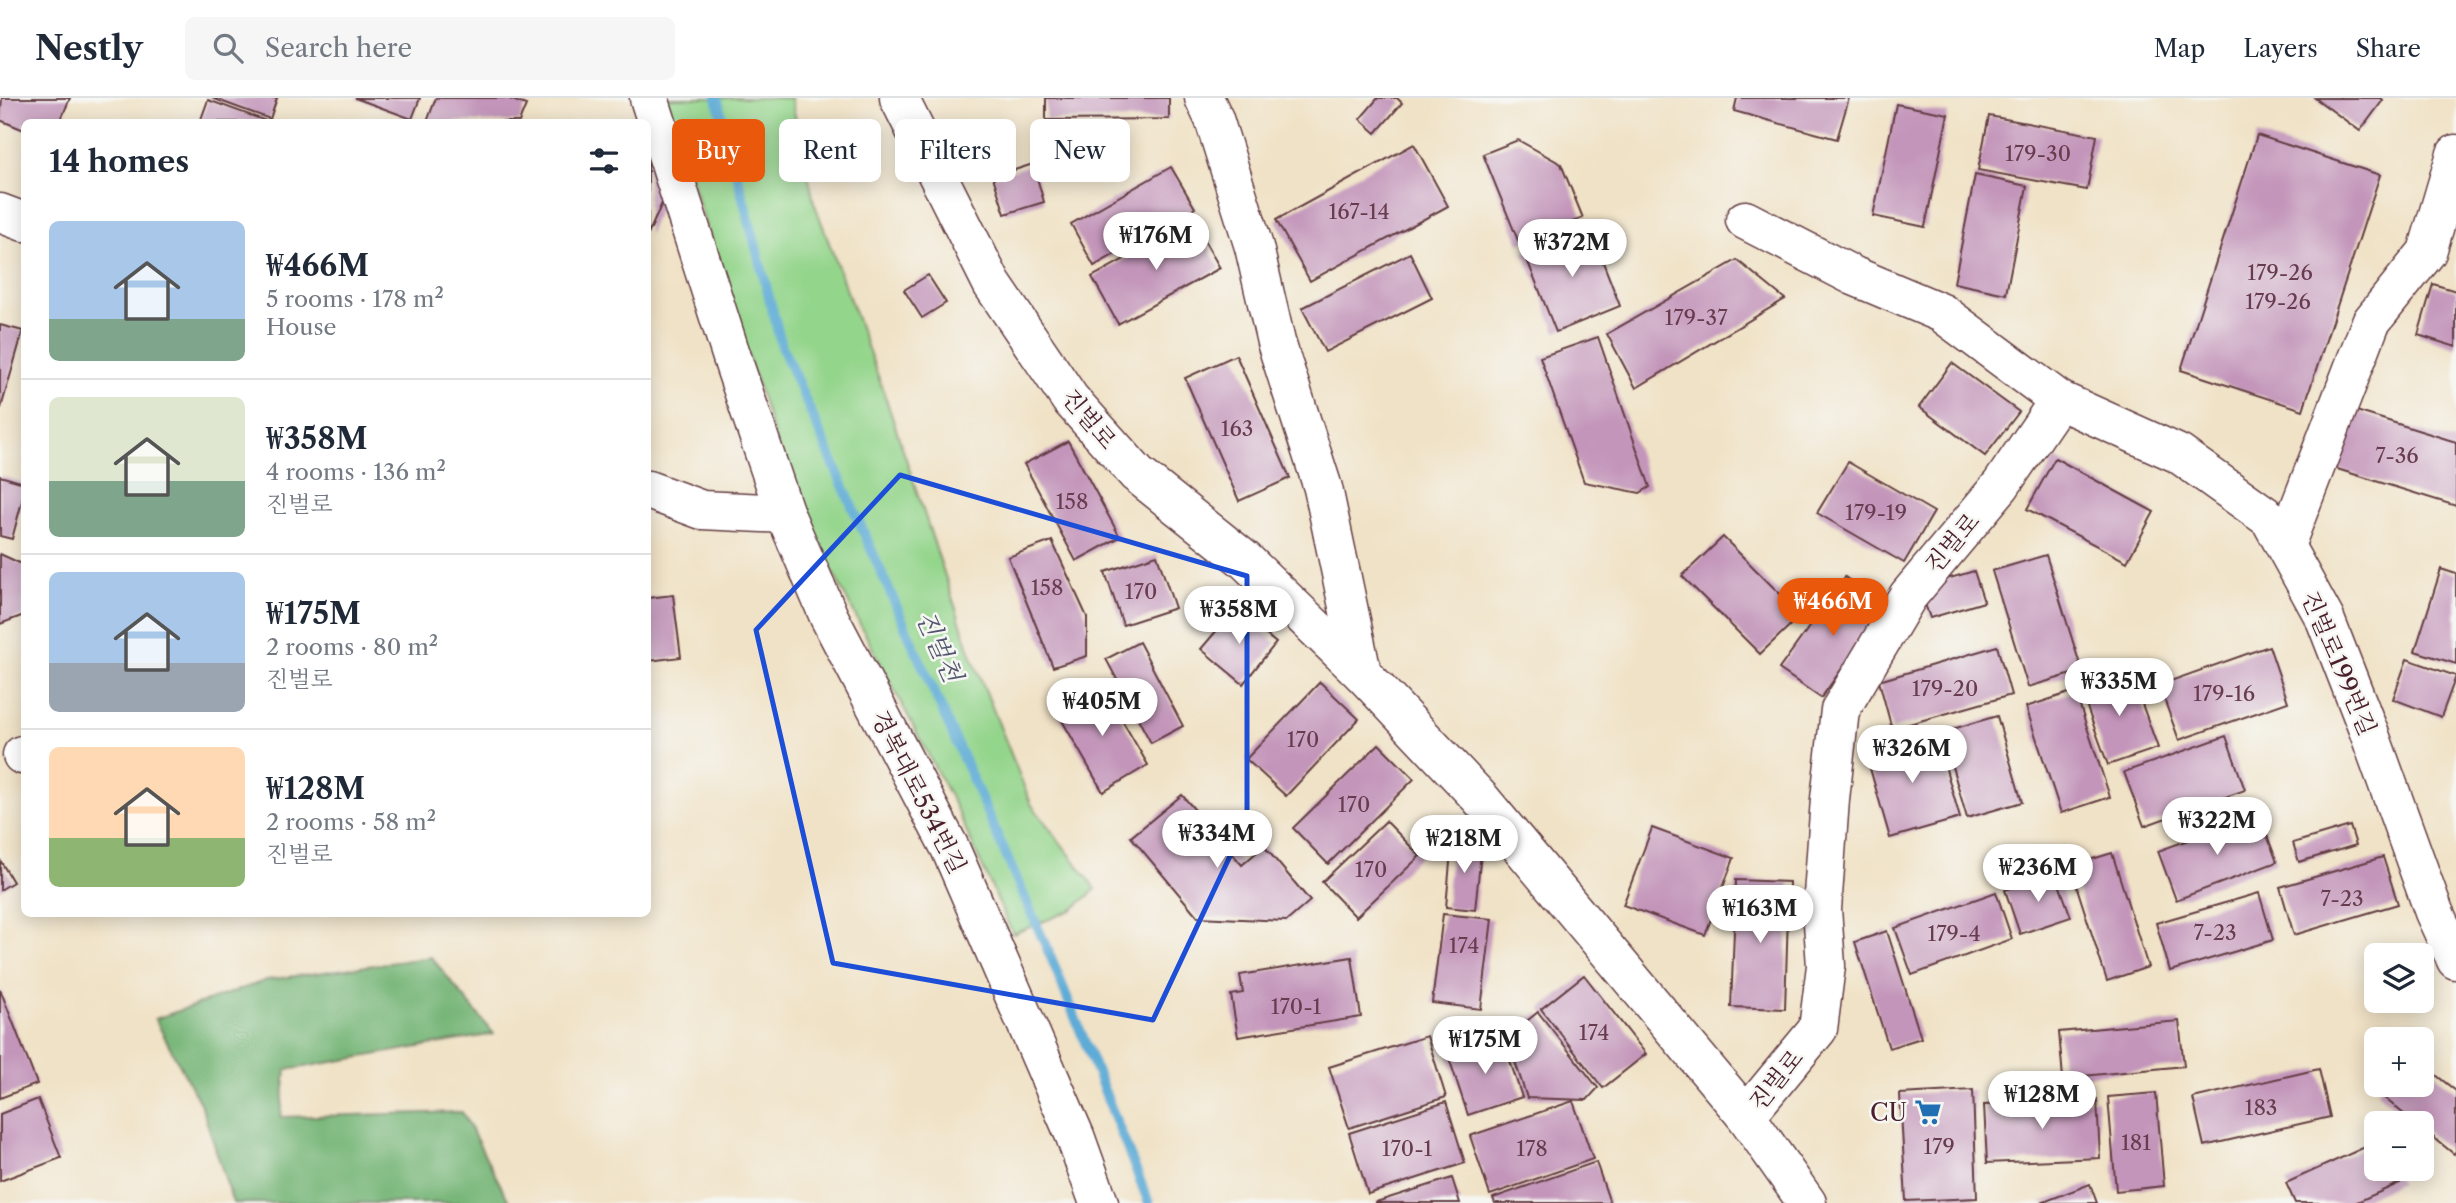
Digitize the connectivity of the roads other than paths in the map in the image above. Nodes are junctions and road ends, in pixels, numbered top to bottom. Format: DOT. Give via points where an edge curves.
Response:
graph roads {
  1 [pos="649,98"];
  2 [pos="899,98"];
  3 [pos="1204,98"];
  4 [pos="2456,154"];
  5 [pos="0,214"];
  6 [pos="1745,220"];
  7 [pos="21,221"];
  8 [pos="2059,400"];
  9 [pos="651,491"];
  10 [pos="785,514"];
  11 [pos="2285,546"];
  12 [pos="1362,673"];
  13 [pos="2456,960"];
  14 [pos="1746,1116"];
  15 [pos="1099,1203"];
  16 [pos="1807,1203"];
  1 -- 10 [label="street, 경복대로534번길"];
  2 -- 12 [label="street, 진벌로" via="992,284 1070,399 1137,474 1245,560"];
  3 -- 12 [label="street" via="1250,234 1276,342 1323,488"];
  4 -- 11 [label="street" via="2427,252 2371,323"];
  5 -- 7 [label="street"];
  6 -- 8 [label="street" via="1854,276 1942,313"];
  8 -- 11 [label="street, 진벌로199번길" via="2179,454 2270,519"];
  8 -- 14 [label="street, 진벌로" via="2001,485 1908,596 1840,710 1822,909 1826,966 1818,1029"];
  9 -- 10 [label="street" via="702,510"];
  10 -- 15 [label="street, 경복대로534번길" via="829,617 950,848 1075,1136"];
  11 -- 13 [label="street, 진벌로199번길" via="2325,619"];
  12 -- 14 [label="street, 진벌로" via="1480,798"];
  14 -- 16 [label="street, 진벌로"];
}
